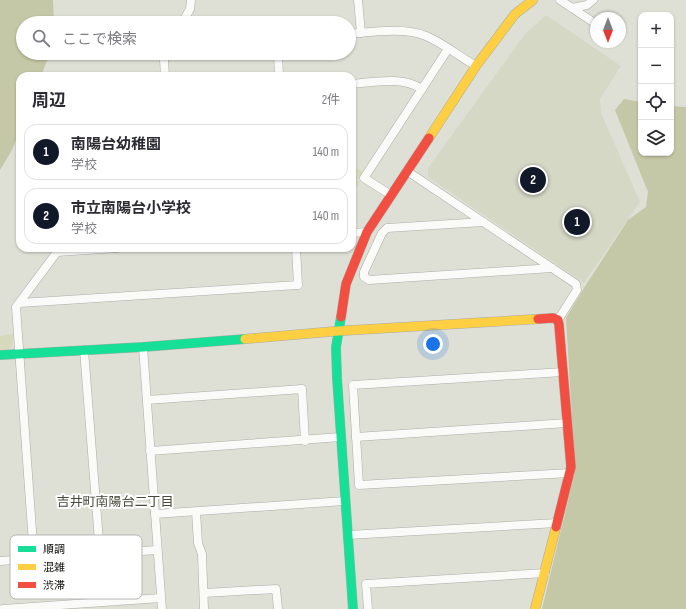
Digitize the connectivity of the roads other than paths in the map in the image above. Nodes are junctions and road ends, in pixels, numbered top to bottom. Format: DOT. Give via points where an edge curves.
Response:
graph roads {
  1 [pos="191,0"];
  2 [pos="358,0"];
  3 [pos="533,0"];
  4 [pos="560,0"];
  5 [pos="593,0"];
  6 [pos="572,8"];
  7 [pos="186,16"];
  8 [pos="590,20"];
  9 [pos="356,33"];
  10 [pos="361,33"];
  11 [pos="448,49"];
  12 [pos="164,60"];
  13 [pos="278,60"];
  14 [pos="476,66"];
  15 [pos="165,72"];
  16 [pos="279,72"];
  17 [pos="356,84"];
  18 [pos="422,89"];
  19 [pos="408,171"];
  20 [pos="391,195"];
  21 [pos="483,222"];
  22 [pos="367,232"];
  23 [pos="356,233"];
  24 [pos="58,252"];
  25 [pos="296,252"];
  26 [pos="552,268"];
  27 [pos="20,303"];
  28 [pos="558,320"];
  29 [pos="338,331"];
  30 [pos="143,347"];
  31 [pos="84,350"];
  32 [pos="19,354"];
  33 [pos="0,355"];
  34 [pos="563,372"];
  35 [pos="147,400"];
  36 [pos="567,423"];
  37 [pos="341,437"];
  38 [pos="356,437"];
  39 [pos="305,440"];
  40 [pos="150,451"];
  41 [pos="570,472"];
  42 [pos="346,501"];
  43 [pos="196,512"];
  44 [pos="155,514"];
  45 [pos="557,523"];
  46 [pos="32,535"];
  47 [pos="99,535"];
  48 [pos="348,535"];
  49 [pos="157,550"];
  50 [pos="142,551"];
  51 [pos="10,560"];
  52 [pos="0,561"];
  53 [pos="545,573"];
  54 [pos="204,593"];
  55 [pos="161,598"];
  56 [pos="3,609"];
  57 [pos="162,609"];
  58 [pos="204,609"];
  59 [pos="278,609"];
  60 [pos="353,609"];
  61 [pos="368,609"];
  62 [pos="536,609"];
  1 -- 7 [label="street"];
  2 -- 10 [label="street"];
  3 -- 14 [label="street" via="515,14"];
  4 -- 6 [label="street"];
  5 -- 6 [label="street" via="588,5"];
  6 -- 8 [label="street"];
  9 -- 10 [label="street"];
  10 -- 11 [label="street" via="410,32 425,36"];
  11 -- 14 [label="street"];
  11 -- 18 [label="street"];
  12 -- 15 [label="street"];
  13 -- 16 [label="street"];
  14 -- 19 [label="street"];
  17 -- 18 [label="street" via="400,81 410,82"];
  18 -- 20 [label="street" via="364,178"];
  19 -- 20 [label="street"];
  19 -- 21 [label="street"];
  20 -- 22 [label="street"];
  21 -- 26 [label="street"];
  21 -- 26 [label="street" via="387,228 382,233 364,277 369,280"];
  22 -- 23 [label="street"];
  22 -- 29 [label="street" via="346,284"];
  24 -- 27 [label="street"];
  25 -- 27 [label="street" via="298,285"];
  26 -- 28 [label="street" via="578,288"];
  27 -- 32 [label="street" via="16,307"];
  28 -- 29 [label="street" via="546,318"];
  28 -- 34 [label="street"];
  29 -- 30 [label="street"];
  29 -- 37 [label="street" via="336,347"];
  30 -- 31 [label="street"];
  30 -- 35 [label="street"];
  31 -- 32 [label="street"];
  31 -- 47 [label="street"];
  32 -- 33 [label="street"];
  32 -- 46 [label="street"];
  34 -- 36 [label="street"];
  34 -- 38 [label="street" via="353,385"];
  35 -- 39 [label="street" via="302,389"];
  35 -- 40 [label="street"];
  36 -- 38 [label="street"];
  36 -- 41 [label="street"];
  37 -- 39 [label="street"];
  37 -- 42 [label="street"];
  38 -- 41 [label="street" via="359,485"];
  39 -- 40 [label="street"];
  40 -- 44 [label="street"];
  41 -- 45 [label="street"];
  42 -- 43 [label="street"];
  42 -- 48 [label="street"];
  43 -- 44 [label="street"];
  43 -- 54 [label="street"];
  44 -- 49 [label="street"];
  45 -- 48 [label="street"];
  45 -- 53 [label="street"];
  48 -- 60 [label="street"];
  49 -- 50 [label="street"];
  49 -- 55 [label="street"];
  51 -- 52 [label="street"];
  53 -- 61 [label="street" via="366,584"];
  53 -- 62 [label="street"];
  54 -- 58 [label="street"];
  54 -- 59 [label="street" via="276,589"];
  55 -- 56 [label="street"];
  55 -- 57 [label="street"];
}
